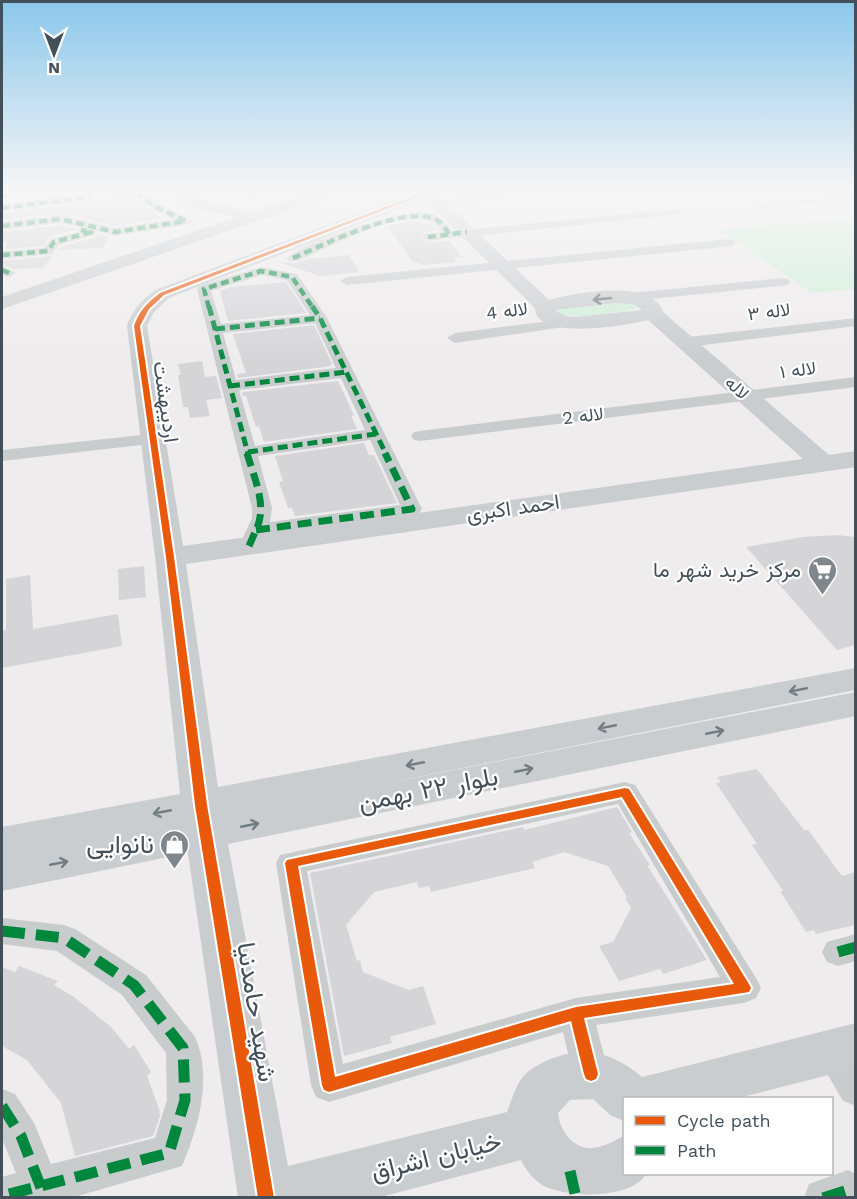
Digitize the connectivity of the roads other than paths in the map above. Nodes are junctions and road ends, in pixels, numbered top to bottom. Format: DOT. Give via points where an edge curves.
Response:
graph roads {
  1 [pos="49,249"];
  2 [pos="125,249"];
  3 [pos="160,249"];
  4 [pos="258,249"];
  5 [pos="316,249"];
  6 [pos="478,249"];
  7 [pos="670,249"];
  8 [pos="2,255"];
  9 [pos="293,258"];
  10 [pos="500,266"];
  11 [pos="347,281"];
  12 [pos="783,282"];
  13 [pos="2,290"];
  14 [pos="631,297"];
  15 [pos="2,303"];
  16 [pos="545,307"];
  17 [pos="652,313"];
  18 [pos="320,318"];
  19 [pos="855,322"];
  20 [pos="565,323"];
  21 [pos="215,329"];
  22 [pos="455,338"];
  23 [pos="688,342"];
  24 [pos="346,372"];
  25 [pos="855,382"];
  26 [pos="230,386"];
  27 [pos="746,396"];
  28 [pos="376,435"];
  29 [pos="420,436"];
  30 [pos="152,439"];
  31 [pos="248,452"];
  32 [pos="2,456"];
  33 [pos="855,459"];
  34 [pos="823,463"];
  35 [pos="253,538"];
  36 [pos="170,557"];
  37 [pos="855,679"];
  38 [pos="855,704"];
  39 [pos="204,819"];
  40 [pos="2,843"];
  41 [pos="2,874"];
  42 [pos="2,931"];
  43 [pos="576,1013"];
  44 [pos="848,1062"];
  45 [pos="609,1086"];
  46 [pos="656,1097"];
  47 [pos="2,1106"];
  48 [pos="534,1131"];
  49 [pos="623,1164"];
  50 [pos="573,1184"];
  51 [pos="42,1191"];
  52 [pos="2,1196"];
  53 [pos="267,1197"];
  54 [pos="823,1197"];
  55 [pos="852,1197"];
  1 -- 8 [label="street"];
  2 -- 13 [label="street"];
  3 -- 15 [label="street"];
  4 -- 30 [label="street, اردیبهشت" via="162,294 140,316 137,326"];
  5 -- 9 [label="street"];
  6 -- 10 [label="street"];
  7 -- 10 [label="street"];
  10 -- 11 [label="street"];
  10 -- 16 [label="street"];
  12 -- 14 [label="street"];
  14 -- 16 [label="street, one-way"];
  14 -- 17 [label="street, لاله" via="648,304"];
  16 -- 20 [label="street" via="549,318"];
  17 -- 20 [label="street"];
  17 -- 23 [label="street, لاله"];
  18 -- 21 [label="street"];
  18 -- 21 [label="street" via="292,277 261,271 204,289"];
  18 -- 24 [label="street"];
  19 -- 23 [label="street, لاله ۳"];
  20 -- 22 [label="street, لاله 4"];
  21 -- 26 [label="street"];
  23 -- 27 [label="street, لاله"];
  24 -- 26 [label="street"];
  24 -- 28 [label="street"];
  25 -- 27 [label="street, لاله ۱"];
  26 -- 31 [label="street"];
  27 -- 29 [label="street, لاله 2"];
  27 -- 34 [label="street, لاله"];
  28 -- 31 [label="street"];
  28 -- 35 [label="street" via="412,509"];
  30 -- 32 [label="street"];
  30 -- 36 [label="street, اردیبهشت"];
  31 -- 35 [label="street" via="262,508"];
  33 -- 34 [label="street, احمد اکبری"];
  34 -- 35 [label="street, احمد اکبری"];
  35 -- 36 [label="street, احمد اکبری"];
  36 -- 39 [label="street, اردیبهشت"];
  37 -- 39 [label="street, بلوار ۲۲ بهمن, one-way"];
  39 -- 38 [label="street, بلوار ۲۲ بهمن, one-way"];
  39 -- 40 [label="street, بلوار ۲۲ بهمن, one-way"];
  41 -- 39 [label="street, بلوار ۲۲ بهمن, one-way"];
  39 -- 53 [label="street, شهید حامدنیا"];
  42 -- 51 [label="street" via="64,938 134,985 183,1048 185,1100 169,1153"];
  43 -- 43 [label="street" via="329,1085 291,863 625,792 744,988"];
  43 -- 45 [label="street"];
  44 -- 46 [label="street"];
  45 -- 48 [label="street" via="574,1073 559,1077 537,1099 532,1114"];
  47 -- 51 [label="street" via="21,1136"];
  48 -- 50 [label="street" via="542,1148"];
  48 -- 53 [label="street, خیابان اشراق"];
  49 -- 50 [label="street"];
  51 -- 52 [label="street"];
  54 -- 55 [label="street" via="848,1190"];
}
